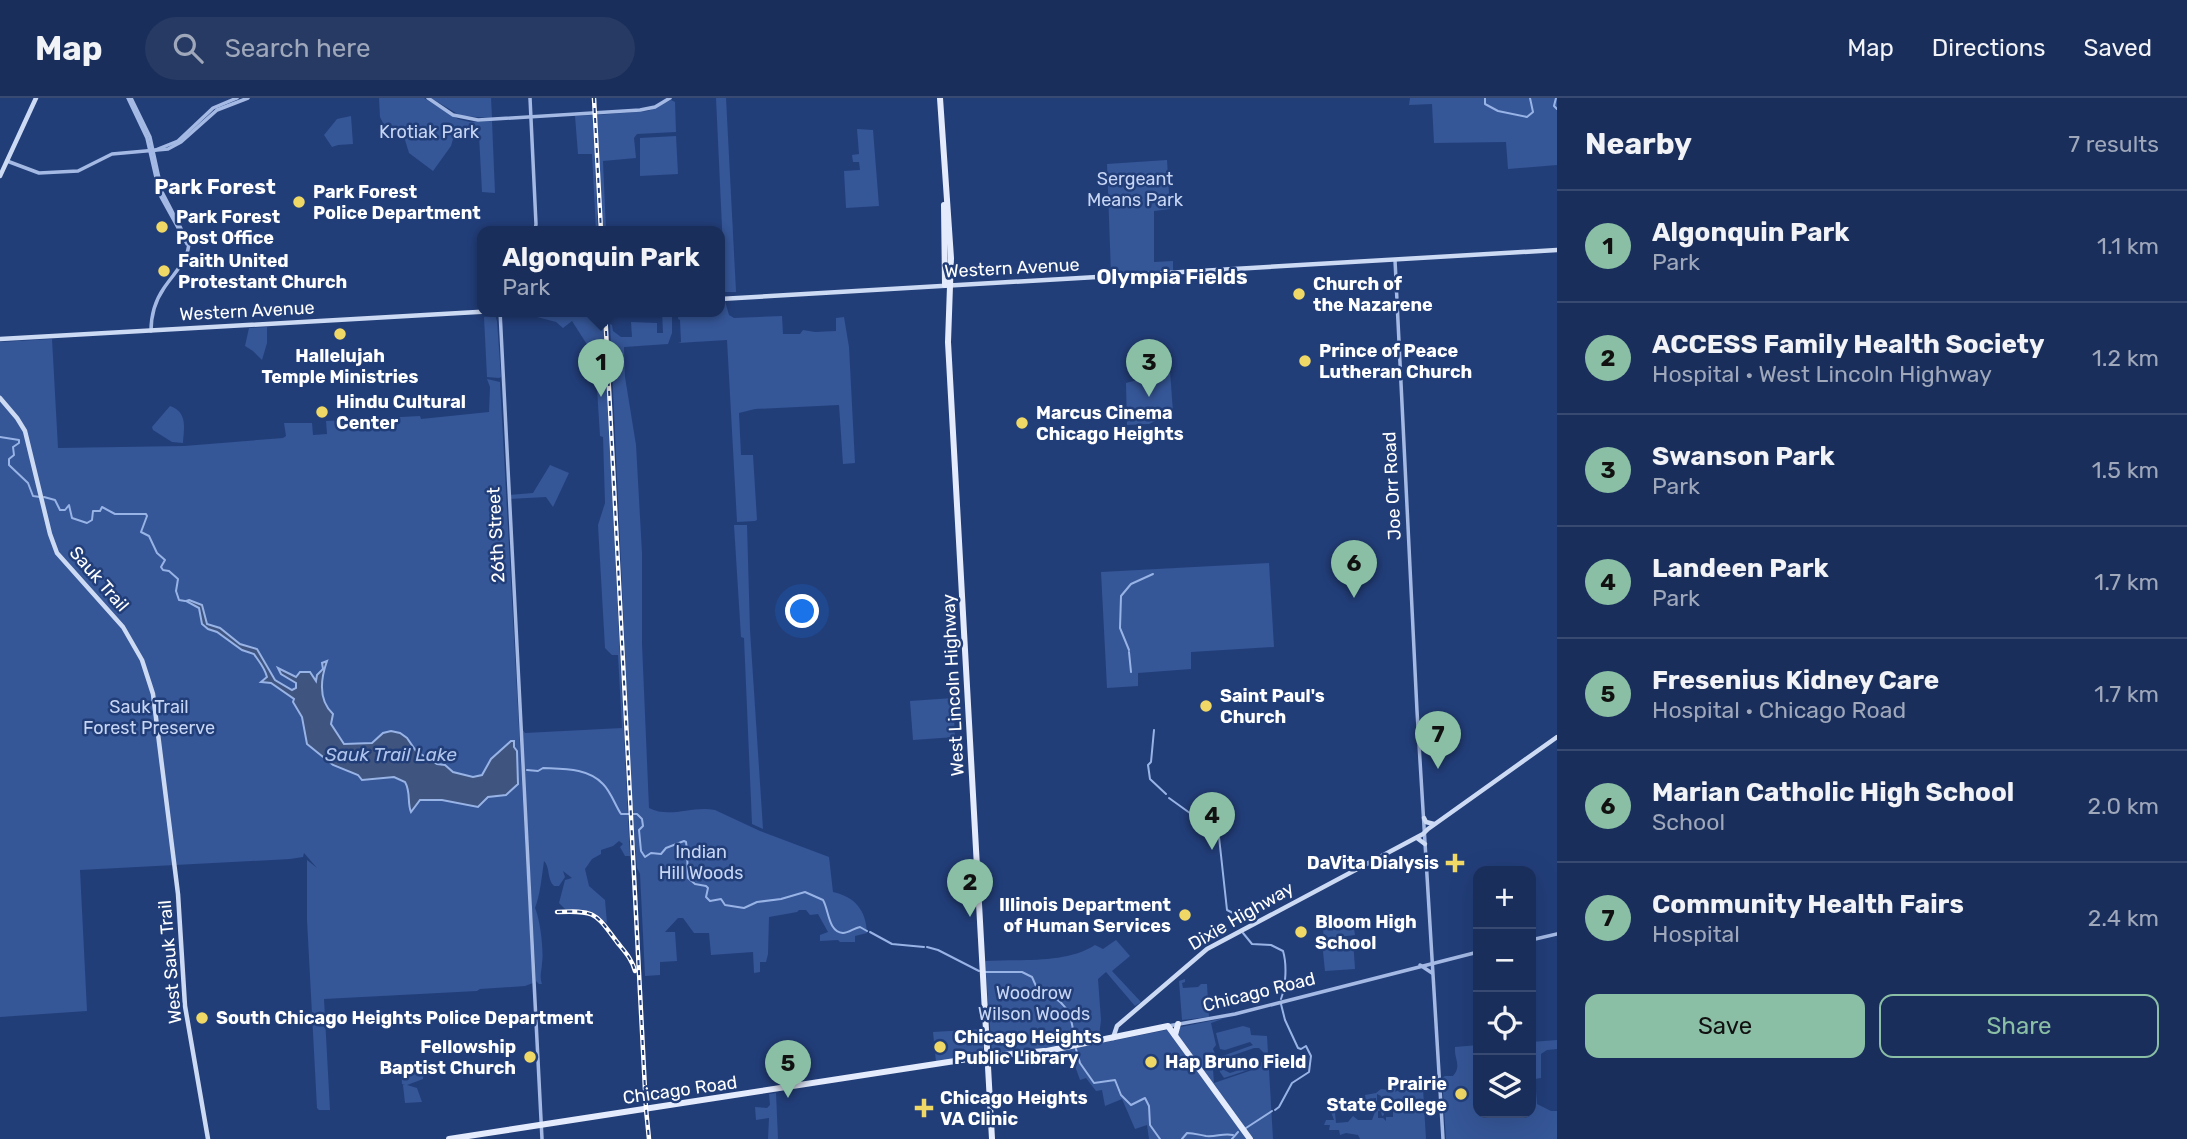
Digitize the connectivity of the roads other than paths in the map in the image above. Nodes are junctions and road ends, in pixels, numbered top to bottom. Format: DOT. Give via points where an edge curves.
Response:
graph roads {
  1 [pos="36,98"];
  2 [pos="130,98"];
  3 [pos="237,98"];
  4 [pos="248,98"];
  5 [pos="428,98"];
  6 [pos="530,98"];
  7 [pos="670,98"];
  8 [pos="940,98"];
  9 [pos="531,117"];
  10 [pos="151,151"];
  11 [pos="7,161"];
  12 [pos="0,176"];
  13 [pos="536,226"];
  14 [pos="1557,250"];
  15 [pos="1395,260"];
  16 [pos="948,286"];
  17 [pos="725,299"];
  18 [pos="477,312"];
  19 [pos="498,317"];
  20 [pos="151,331"];
  21 [pos="0,339"];
  22 [pos="0,398"];
  23 [pos="1557,737"];
  24 [pos="165,782"];
  25 [pos="1486,788"];
  26 [pos="1424,818"];
  27 [pos="1435,824"];
  28 [pos="1424,832"];
  29 [pos="1417,838"];
  30 [pos="1425,844"];
  31 [pos="1367,863"];
  32 [pos="1557,934"];
  33 [pos="1536,939"];
  34 [pos="1473,953"];
  35 [pos="1432,962"];
  36 [pos="1420,965"];
  37 [pos="1433,974"];
  38 [pos="1178,1024"];
  39 [pos="1168,1026"];
  40 [pos="1175,1035"];
  41 [pos="1113,1038"];
  42 [pos="988,1058"];
  43 [pos="541,1125"];
  44 [pos="208,1139"];
  45 [pos="449,1139"];
  46 [pos="542,1139"];
  47 [pos="993,1139"];
  48 [pos="1250,1139"];
  49 [pos="1443,1139"];
  1 -- 11 [label="main road"];
  2 -- 10 [label="street"];
  3 -- 10 [label="street" via="213,108 178,141"];
  4 -- 10 [label="street" via="217,110 175,146"];
  5 -- 9 [label="street" via="468,120"];
  6 -- 9 [label="street"];
  7 -- 9 [label="street" via="640,110"];
  8 -- 16 [label="main road, West Lincoln Highway"];
  9 -- 13 [label="street"];
  10 -- 11 [label="street" via="112,154 78,171 39,173"];
  10 -- 20 [label="street" via="160,195 188,249 155,304"];
  11 -- 12 [label="main road"];
  14 -- 15 [label="main road, Western Avenue"];
  15 -- 16 [label="main road, Western Avenue"];
  15 -- 26 [label="street, Joe Orr Road"];
  16 -- 17 [label="main road, Western Avenue"];
  16 -- 42 [label="main road, West Lincoln Highway"];
  18 -- 20 [label="main road, Western Avenue"];
  19 -- 43 [label="street, 26th Street"];
  20 -- 21 [label="main road, Western Avenue"];
  22 -- 24 [label="main road, Sauk Trail" via="25,431 57,553 116,617 142,660 157,710"];
  23 -- 25 [label="main road, Dixie Highway"];
  24 -- 44 [label="main road, West Sauk Trail" via="185,1006"];
  25 -- 27 [label="main road, Dixie Highway"];
  25 -- 28 [label="main road, Dixie Highway"];
  26 -- 27 [label="main road"];
  26 -- 28 [label="street, Joe Orr Road"];
  27 -- 28 [label="main road, Dixie Highway"];
  28 -- 29 [label="main road, Dixie Highway"];
  28 -- 30 [label="street, Joe Orr Road"];
  28 -- 31 [label="main road, Dixie Highway"];
  29 -- 30 [label="main road"];
  29 -- 31 [label="main road, Dixie Highway"];
  30 -- 35 [label="street, Joe Orr Road"];
  31 -- 41 [label="main road, Dixie Highway" via="1207,948 1116,1026"];
  32 -- 33 [label="street"];
  34 -- 35 [label="street, Chicago Road"];
  35 -- 36 [label="street, Chicago Road"];
  35 -- 37 [label="street, Joe Orr Road"];
  36 -- 37 [label="street"];
  36 -- 38 [label="street, Chicago Road"];
  37 -- 49 [label="street, Joe Orr Road"];
  38 -- 39 [label="street, Chicago Road"];
  38 -- 40 [label="main road"];
  39 -- 40 [label="main road"];
  39 -- 41 [label="main road, Chicago Road"];
  40 -- 48 [label="main road"];
  41 -- 42 [label="main road, Chicago Road"];
  42 -- 43 [label="main road, Chicago Road"];
  42 -- 47 [label="main road, West Lincoln Highway"];
  43 -- 45 [label="main road, Chicago Road"];
  43 -- 46 [label="street, 26th Street"];
}
